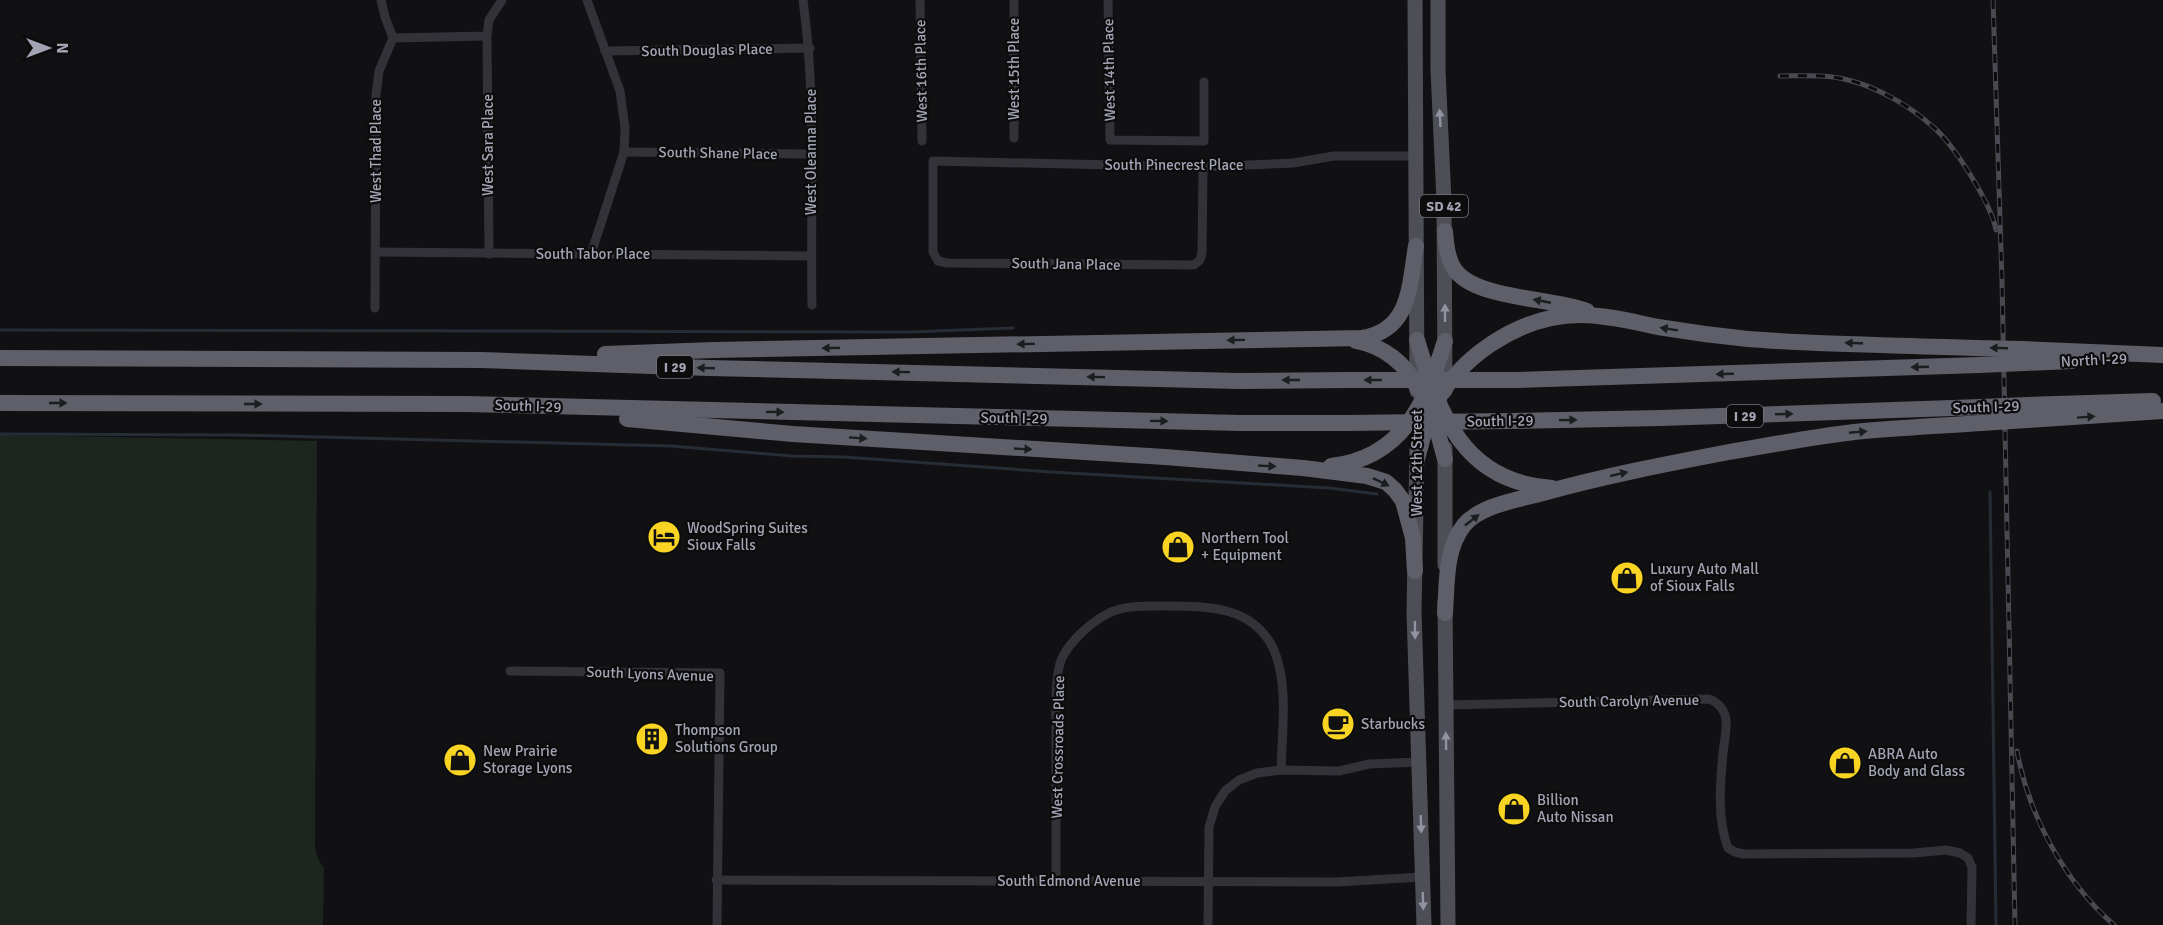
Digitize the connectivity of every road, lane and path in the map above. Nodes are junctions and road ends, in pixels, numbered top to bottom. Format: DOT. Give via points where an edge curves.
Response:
graph roads {
  1 [pos="381,0"];
  2 [pos="502,0"];
  3 [pos="587,0"];
  4 [pos="803,0"];
  5 [pos="920,0"];
  6 [pos="1014,0"];
  7 [pos="1108,0"];
  8 [pos="1414,0"];
  9 [pos="1438,0"];
  10 [pos="488,36"];
  11 [pos="393,38"];
  12 [pos="810,48"];
  13 [pos="605,51"];
  14 [pos="1204,82"];
  15 [pos="1014,138"];
  16 [pos="922,141"];
  17 [pos="624,152"];
  18 [pos="812,154"];
  19 [pos="1416,156"];
  20 [pos="933,161"];
  21 [pos="1203,167"];
  22 [pos="1445,231"];
  23 [pos="1416,246"];
  24 [pos="376,252"];
  25 [pos="489,254"];
  26 [pos="591,254"];
  27 [pos="811,256"];
  28 [pos="812,305"];
  29 [pos="375,308"];
  30 [pos="1599,316"];
  31 [pos="1337,339"];
  32 [pos="1417,340"];
  33 [pos="1445,341"];
  34 [pos="2024,356"];
  35 [pos="2163,356"];
  36 [pos="0,358"];
  37 [pos="482,360"];
  38 [pos="1431,400"];
  39 [pos="2163,401"];
  40 [pos="0,403"];
  41 [pos="465,404"];
  42 [pos="2163,411"];
  43 [pos="2028,413"];
  44 [pos="1981,415"];
  45 [pos="1417,459"];
  46 [pos="1444,459"];
  47 [pos="1303,468"];
  48 [pos="1562,488"];
  49 [pos="1415,571"];
  50 [pos="1444,613"];
  51 [pos="510,671"];
  52 [pos="1446,705"];
  53 [pos="1419,762"];
  54 [pos="1281,770"];
  55 [pos="1422,878"];
  56 [pos="716,880"];
  57 [pos="1056,881"];
  58 [pos="1209,882"];
  59 [pos="717,925"];
  60 [pos="1208,925"];
  61 [pos="1424,925"];
  62 [pos="1448,925"];
  63 [pos="1971,925"];
  1 -- 11 [label="street"];
  2 -- 10 [label="street, West Sara Place" via="489,20"];
  3 -- 13 [label="street"];
  4 -- 12 [label="street, West Oleanna Place"];
  5 -- 16 [label="street, West 16th Place"];
  6 -- 15 [label="street, West 15th Place"];
  7 -- 14 [label="street, West 14th Place" via="1110,140 1204,141"];
  8 -- 19 [label="main road, SD 42"];
  22 -- 9 [label="main road, SD 42, one-way"];
  10 -- 11 [label="street"];
  10 -- 25 [label="street, West Sara Place"];
  11 -- 24 [label="street, West Thad Place" via="379,72 376,95"];
  12 -- 13 [label="street, South Douglas Place"];
  12 -- 18 [label="street, West Oleanna Place"];
  13 -- 17 [label="street" via="625,113"];
  17 -- 18 [label="street, South Shane Place"];
  17 -- 26 [label="street"];
  18 -- 27 [label="street, West Oleanna Place"];
  19 -- 21 [label="street, South Pinecrest Place" via="1334,156 1293,163"];
  19 -- 23 [label="main road, SD 42"];
  20 -- 21 [label="street, South Pinecrest Place"];
  20 -- 21 [label="street, South Jana Place" via="932,243 935,257 947,263 1194,265 1202,254"];
  30 -- 22 [label="highway, one-way" via="1472,285 1454,268"];
  33 -- 22 [label="main road, SD 42, one-way"];
  23 -- 31 [label="highway" via="1407,297 1397,320 1373,336"];
  23 -- 32 [label="main road, SD 42"];
  24 -- 25 [label="street, South Tabor Place"];
  24 -- 29 [label="street, West Thad Place"];
  25 -- 26 [label="street, South Tabor Place"];
  26 -- 27 [label="street, South Tabor Place"];
  27 -- 28 [label="street, West Oleanna Place"];
  34 -- 30 [label="highway, one-way, bridge" via="1975,348 1751,339"];
  30 -- 38 [label="highway" via="1563,317 1518,329 1477,355"];
  31 -- 37 [label="highway, one-way" via="714,350"];
  31 -- 38 [label="highway" via="1385,352"];
  32 -- 38 [label="highway"];
  33 -- 38 [label="highway"];
  34 -- 35 [label="highway"];
  34 -- 37 [label="highway, I 29, one-way, bridge" via="1979,365 1515,380 1238,381"];
  36 -- 37 [label="highway, I 29"];
  38 -- 45 [label="highway"];
  38 -- 46 [label="highway"];
  38 -- 47 [label="highway" via="1395,438 1373,454 1349,463"];
  38 -- 48 [label="highway" via="1463,447 1492,472 1520,483"];
  39 -- 43 [label="highway, I 29"];
  40 -- 41 [label="highway, South I-29 / I 29, one-way"];
  41 -- 44 [label="highway, South I-29 / I 29, one-way, bridge" via="1205,422"];
  41 -- 47 [label="highway, one-way" via="793,434"];
  43 -- 42 [label="highway, one-way"];
  43 -- 44 [label="highway, South I-29 / I 29, bridge"];
  48 -- 44 [label="highway, one-way" via="1636,470 1812,438"];
  45 -- 49 [label="main road, West 12th Street"];
  46 -- 50 [label="main road, West 12th Street"];
  47 -- 49 [label="highway, one-way" via="1377,478 1395,490 1403,501 1410,525"];
  50 -- 48 [label="highway, one-way" via="1451,549 1464,524 1485,511"];
  49 -- 53 [label="main road, West 12th Street, one-way"];
  50 -- 52 [label="main road, West 12th Street"];
  51 -- 56 [label="street, South Lyons Avenue" via="720,673"];
  62 -- 52 [label="main road, West 12th Street, one-way"];
  52 -- 63 [label="street, South Carolyn Avenue" via="1709,699 1722,708 1726,719 1722,820 1728,848 1744,854 1946,850 1960,853 1972,867"];
  53 -- 54 [label="street" via="1369,764 1339,771"];
  53 -- 55 [label="main road, West 12th Street, one-way"];
  54 -- 57 [label="street, West Crossroads Place" via="1282,680 1272,646 1262,633 1243,618 1220,608 1134,606 1112,612 1092,624 1061,660 1056,693"];
  54 -- 58 [label="street" via="1257,773 1225,791 1209,827"];
  55 -- 58 [label="street, South Edmond Avenue"];
  55 -- 61 [label="main road, West 12th Street, one-way"];
  56 -- 57 [label="street, South Edmond Avenue"];
  56 -- 59 [label="street, South Lyons Avenue"];
  57 -- 58 [label="street, South Edmond Avenue"];
  58 -- 60 [label="street"];
}
